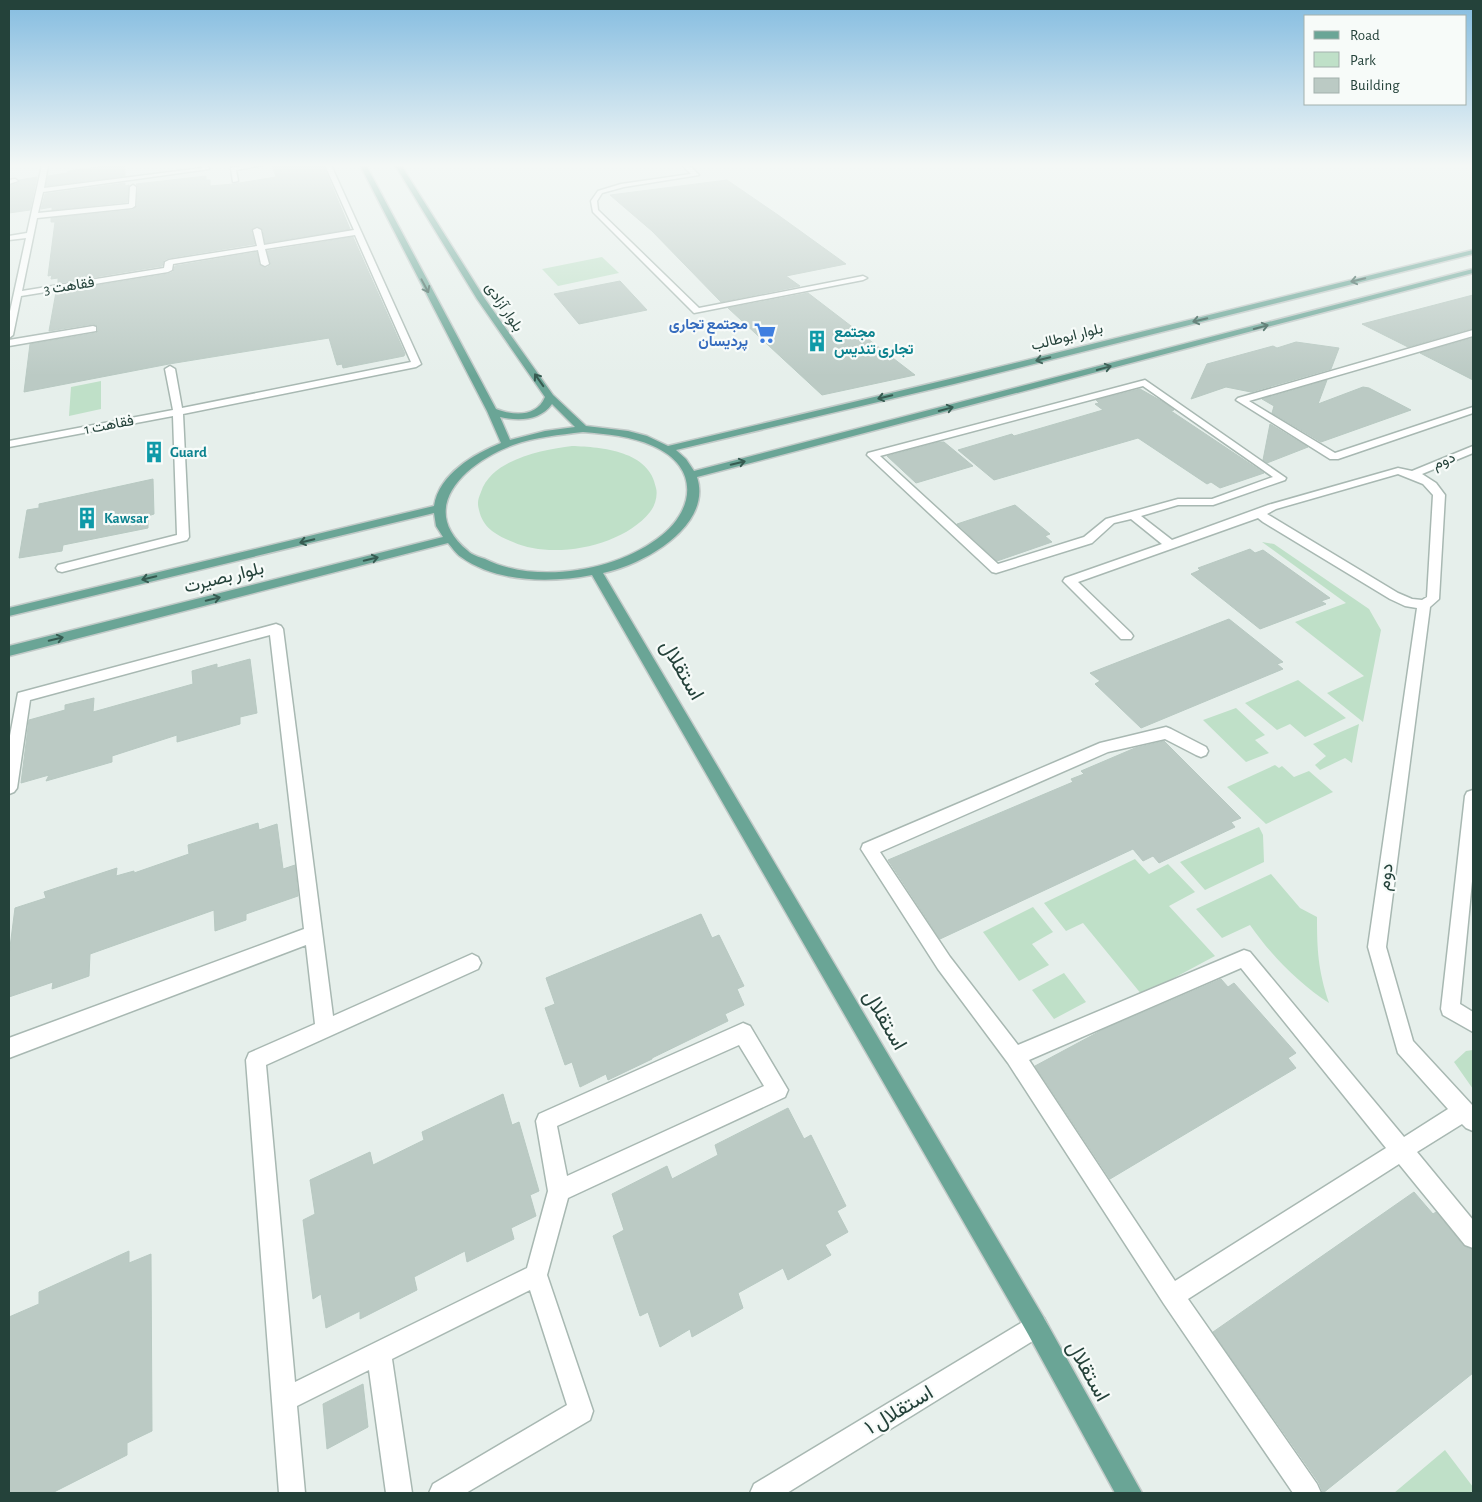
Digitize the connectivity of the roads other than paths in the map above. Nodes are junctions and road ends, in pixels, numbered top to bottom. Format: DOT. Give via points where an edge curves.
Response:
graph roads {
  1 [pos="30,235"];
  2 [pos="258,235"];
  3 [pos="339,235"];
  4 [pos="359,235"];
  5 [pos="400,235"];
  6 [pos="441,235"];
  7 [pos="620,235"];
  8 [pos="9,238"];
  9 [pos="261,248"];
  10 [pos="1473,252"];
  11 [pos="265,264"];
  12 [pos="1473,271"];
  13 [pos="863,278"];
  14 [pos="18,294"];
  15 [pos="93,330"];
  16 [pos="1473,334"];
  17 [pos="9,335"];
  18 [pos="9,343"];
  19 [pos="170,369"];
  20 [pos="550,397"];
  21 [pos="492,411"];
  22 [pos="178,412"];
  23 [pos="1471,412"];
  24 [pos="583,429"];
  25 [pos="506,443"];
  26 [pos="9,444"];
  27 [pos="667,449"];
  28 [pos="1473,449"];
  29 [pos="1414,474"];
  30 [pos="691,475"];
  31 [pos="439,508"];
  32 [pos="1260,513"];
  33 [pos="1132,514"];
  34 [pos="448,540"];
  35 [pos="1170,544"];
  36 [pos="62,568"];
  37 [pos="597,572"];
  38 [pos="1424,605"];
  39 [pos="9,612"];
  40 [pos="1126,636"];
  41 [pos="9,651"];
  42 [pos="1201,751"];
  43 [pos="9,788"];
  44 [pos="1473,796"];
  45 [pos="313,934"];
  46 [pos="472,963"];
  47 [pos="1473,1023"];
  48 [pos="325,1029"];
  49 [pos="9,1048"];
  50 [pos="1015,1056"];
  51 [pos="1468,1116"];
  52 [pos="1400,1151"];
  53 [pos="559,1191"];
  54 [pos="1473,1237"];
  55 [pos="536,1275"];
  56 [pos="1172,1296"];
  57 [pos="1036,1326"];
  58 [pos="379,1353"];
  59 [pos="284,1400"];
  60 [pos="292,1493"];
  61 [pos="399,1493"];
  62 [pos="442,1493"];
  63 [pos="763,1493"];
  64 [pos="1129,1493"];
  65 [pos="1308,1493"];
  1 -- 8 [label="street"];
  1 -- 14 [label="street"];
  2 -- 9 [label="street"];
  3 -- 9 [label="street"];
  4 -- 22 [label="street, فقاهت 1" via="416,364"];
  5 -- 21 [label="main road, one-way"];
  20 -- 6 [label="main road, بلوار آزادی, one-way" via="481,299"];
  7 -- 13 [label="street" via="697,311"];
  9 -- 11 [label="street"];
  9 -- 14 [label="street, فقاهت 3" via="169,262 168,270"];
  10 -- 27 [label="main road, بلوار ابوطالب, one-way"];
  30 -- 12 [label="main road, one-way"];
  14 -- 17 [label="street"];
  15 -- 18 [label="street"];
  16 -- 23 [label="street" via="1241,400 1334,457"];
  19 -- 22 [label="street"];
  20 -- 21 [label="main road" via="549,404 541,411 529,415 508,416"];
  20 -- 24 [label="main road, بلوار آزادی"];
  21 -- 25 [label="main road"];
  22 -- 26 [label="street, فقاهت 1"];
  22 -- 36 [label="street" via="183,537"];
  24 -- 25 [label="main road" via="544,432"];
  24 -- 27 [label="main road" via="615,431 643,438"];
  25 -- 31 [label="main road" via="480,455 460,471 445,489"];
  27 -- 30 [label="main road"];
  28 -- 29 [label="street, دوم"];
  29 -- 32 [label="street" via="1398,472 1377,476"];
  29 -- 38 [label="street, دوم" via="1435,487 1440,495 1433,599"];
  30 -- 37 [label="main road" via="695,496 687,519 667,540 636,559"];
  31 -- 34 [label="main road" via="440,524"];
  31 -- 39 [label="main road, بلوار بصیرت, one-way"];
  32 -- 35 [label="street"];
  32 -- 38 [label="street" via="1266,520 1380,589 1410,604"];
  33 -- 33 [label="street" via="1178,502 1213,502 1281,478 1144,383 872,455 996,569 1088,540 1110,521"];
  33 -- 35 [label="street"];
  34 -- 37 [label="main road" via="466,556 492,568 525,575"];
  41 -- 34 [label="main road, بلوار بصیرت, one-way"];
  35 -- 40 [label="street" via="1069,581"];
  37 -- 57 [label="main road, استقلال"];
  38 -- 51 [label="street, دوم" via="1377,946 1405,1046"];
  42 -- 50 [label="street" via="1166,733 1105,747 869,849 944,963"];
  43 -- 45 [label="street" via="23,697 276,629"];
  44 -- 47 [label="street" via="1450,1009"];
  45 -- 48 [label="street"];
  45 -- 49 [label="street"];
  46 -- 48 [label="street"];
  48 -- 59 [label="street" via="256,1060"];
  50 -- 52 [label="street" via="1244,958"];
  50 -- 56 [label="street"];
  51 -- 52 [label="street"];
  52 -- 54 [label="street"];
  52 -- 56 [label="street"];
  53 -- 53 [label="street" via="546,1121 743,1034 778,1090"];
  53 -- 55 [label="street"];
  55 -- 58 [label="street"];
  55 -- 62 [label="street" via="581,1411"];
  56 -- 65 [label="street"];
  57 -- 63 [label="street, استقلال ۱"];
  57 -- 64 [label="main road, استقلال"];
  58 -- 59 [label="street"];
  58 -- 61 [label="street"];
  59 -- 60 [label="street"];
}
